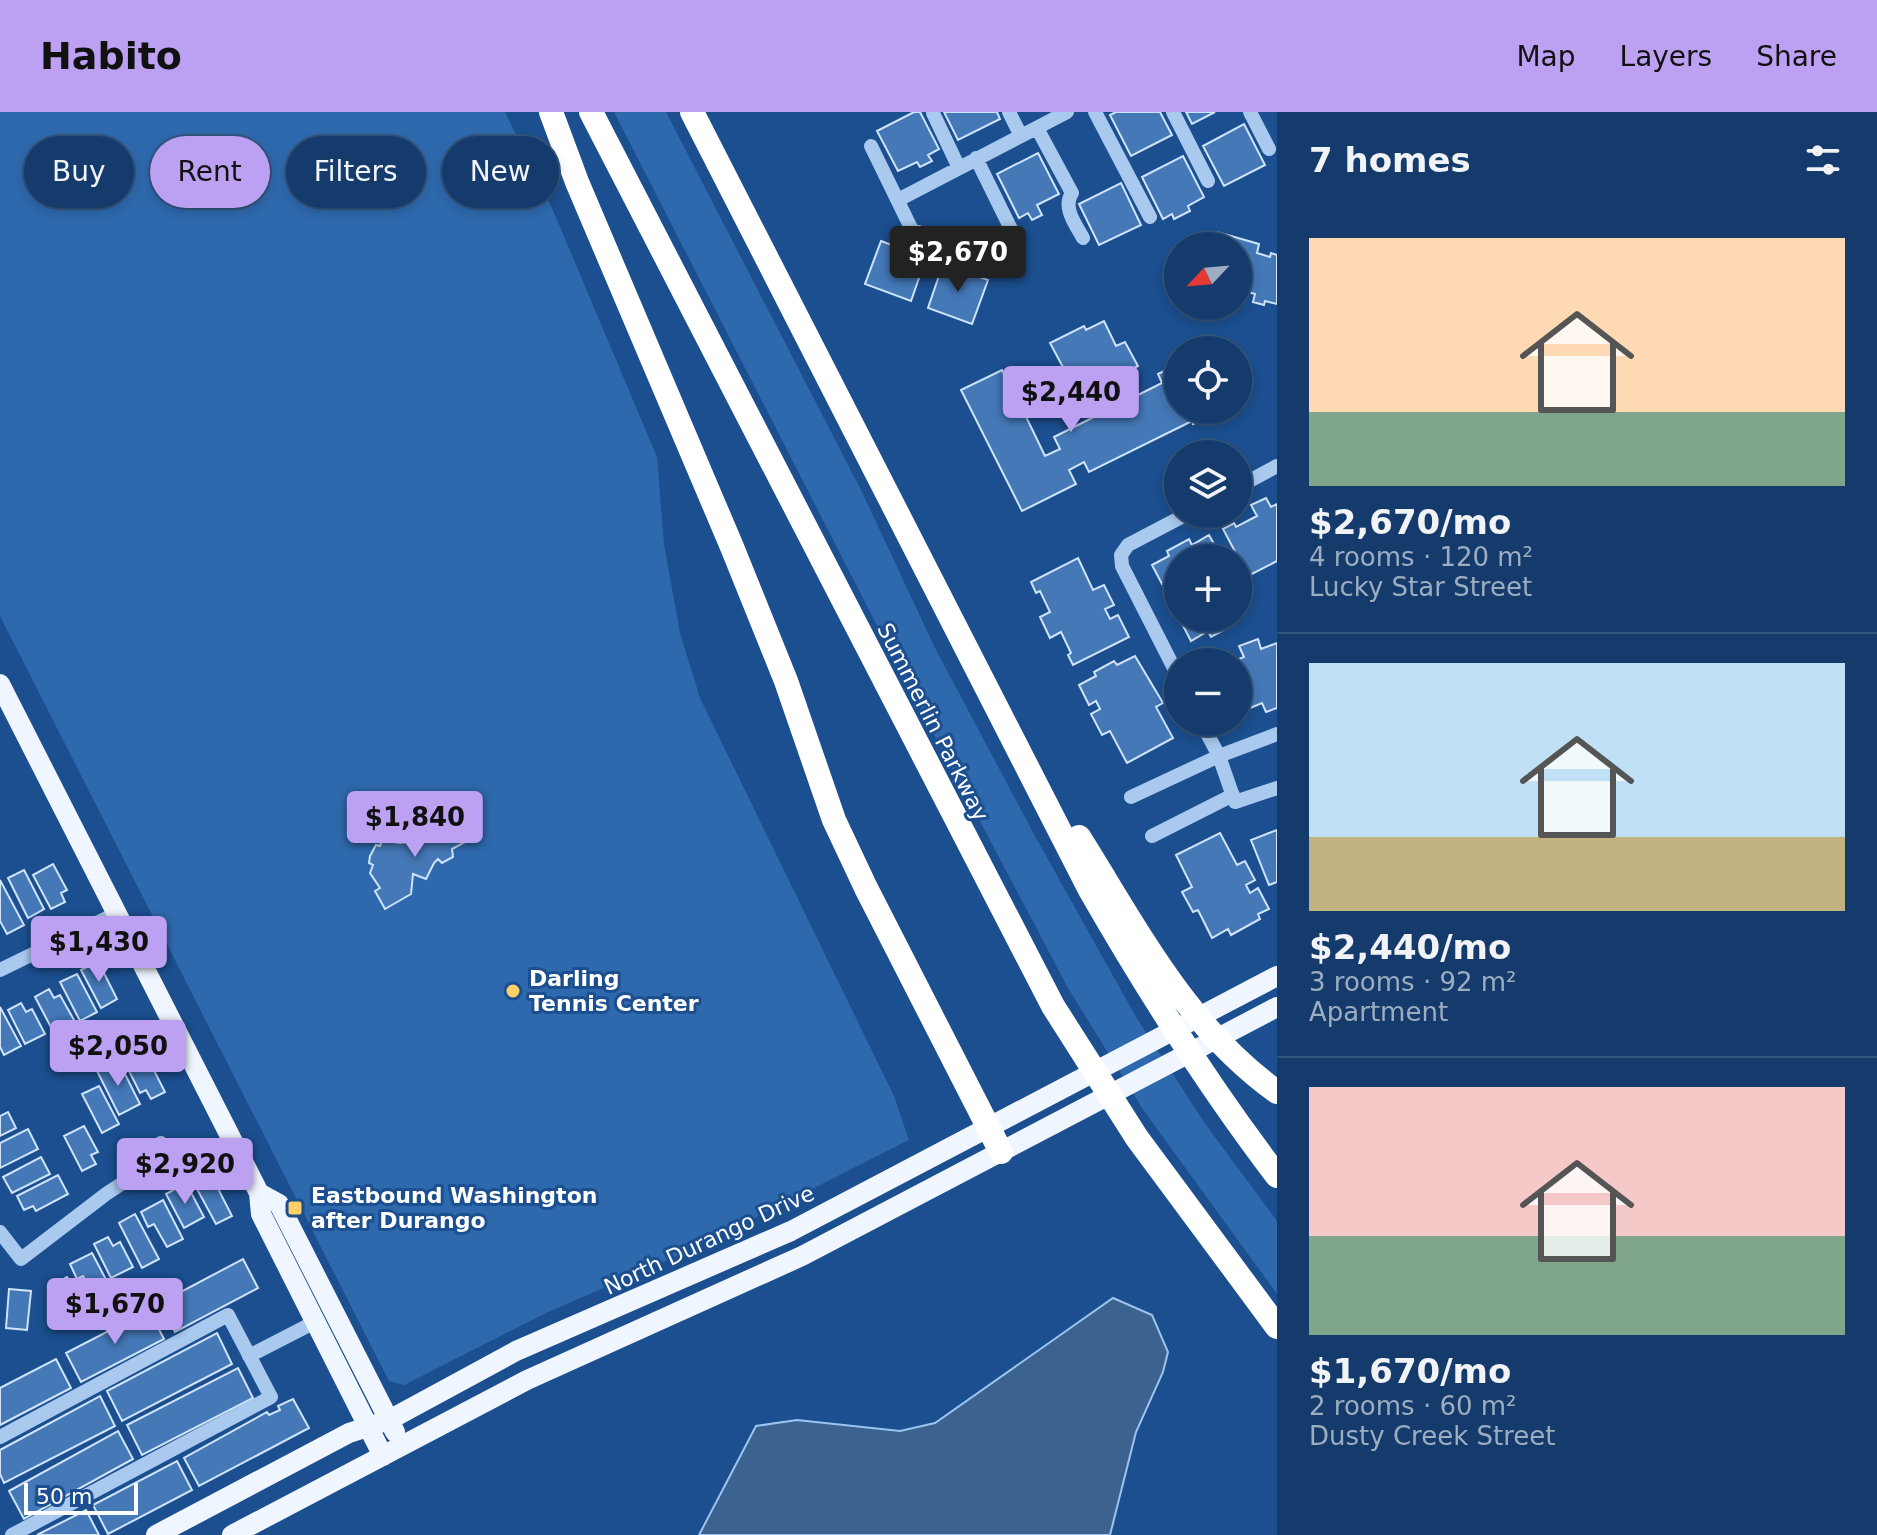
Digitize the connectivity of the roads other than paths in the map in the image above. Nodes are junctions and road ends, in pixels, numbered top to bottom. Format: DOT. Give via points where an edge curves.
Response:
graph roads {
  1 [pos="551,112"];
  2 [pos="591,112"];
  3 [pos="692,112"];
  4 [pos="1009,112"];
  5 [pos="1067,112"];
  6 [pos="1095,112"];
  7 [pos="1173,112"];
  8 [pos="1250,112"];
  9 [pos="933,113"];
  10 [pos="1037,128"];
  11 [pos="1021,136"];
  12 [pos="871,146"];
  13 [pos="1269,149"];
  14 [pos="976,158"];
  15 [pos="959,168"];
  16 [pos="1208,181"];
  17 [pos="898,200"];
  18 [pos="1150,217"];
  19 [pos="1083,238"];
  20 [pos="1277,466"];
  21 [pos="1252,479"];
  22 [pos="1164,526"];
  23 [pos="1164,648"];
  24 [pos="985,685"];
  25 [pos="1,690"];
  26 [pos="1277,734"];
  27 [pos="1208,736"];
  28 [pos="1219,756"];
  29 [pos="1277,788"];
  30 [pos="1233,795"];
  31 [pos="1131,797"];
  32 [pos="1152,836"];
  33 [pos="117,913"];
  34 [pos="0,970"];
  35 [pos="1277,976"];
  36 [pos="1272,1010"];
  37 [pos="1277,1092"];
  38 [pos="990,1129"];
  39 [pos="161,1143"];
  40 [pos="1001,1152"];
  41 [pos="1277,1176"];
  42 [pos="259,1193"];
  43 [pos="0,1232"];
  44 [pos="315,1322"];
  45 [pos="1277,1327"];
  46 [pos="249,1356"];
  47 [pos="389,1420"];
  48 [pos="368,1425"];
  49 [pos="0,1437"];
  50 [pos="402,1446"];
  51 [pos="383,1456"];
  52 [pos="12,1535"];
  53 [pos="156,1535"];
  54 [pos="232,1535"];
  1 -- 38 [label="highway" via="774,651 834,820"];
  2 -- 45 [label="highway, Summerlin Parkway" via="1053,1006 1137,1138"];
  3 -- 24 [label="highway"];
  4 -- 11 [label="street"];
  5 -- 10 [label="street"];
  6 -- 18 [label="street"];
  7 -- 16 [label="street"];
  8 -- 13 [label="street"];
  9 -- 15 [label="street"];
  10 -- 11 [label="street"];
  10 -- 19 [label="street" via="1072,193 1068,208"];
  11 -- 14 [label="street"];
  12 -- 17 [label="street"];
  14 -- 15 [label="street"];
  14 -- 17 [label="street" via="1011,229 999,254 979,255 912,230"];
  15 -- 17 [label="street"];
  20 -- 21 [label="street"];
  22 -- 23 [label="street" via="1128,545 1121,555"];
  24 -- 37 [label="highway" via="1182,998 1227,1052"];
  24 -- 41 [label="highway" via="1144,985"];
  25 -- 33 [label="main road"];
  26 -- 28 [label="street"];
  27 -- 28 [label="street"];
  28 -- 30 [label="street"];
  28 -- 31 [label="street"];
  29 -- 30 [label="street" via="1235,802"];
  30 -- 32 [label="street"];
  33 -- 34 [label="street"];
  33 -- 42 [label="main road"];
  35 -- 38 [label="main road, North Durango Drive"];
  36 -- 40 [label="main road"];
  38 -- 40 [label="highway"];
  38 -- 47 [label="main road, North Durango Drive" via="791,1231 516,1351"];
  39 -- 43 [label="street" via="150,1165 21,1259"];
  40 -- 50 [label="main road" via="802,1256 527,1380"];
  42 -- 44 [label="main road" via="261,1214"];
  42 -- 47 [label="main road" via="279,1204"];
  44 -- 46 [label="street"];
  44 -- 48 [label="main road"];
  46 -- 49 [label="street" via="228,1315"];
  46 -- 52 [label="street" via="271,1397"];
  47 -- 48 [label="main road, North Durango Drive"];
  47 -- 50 [label="main road"];
  48 -- 51 [label="main road"];
  48 -- 53 [label="main road, North Durango Drive"];
  50 -- 51 [label="main road"];
  51 -- 54 [label="main road"];
}
